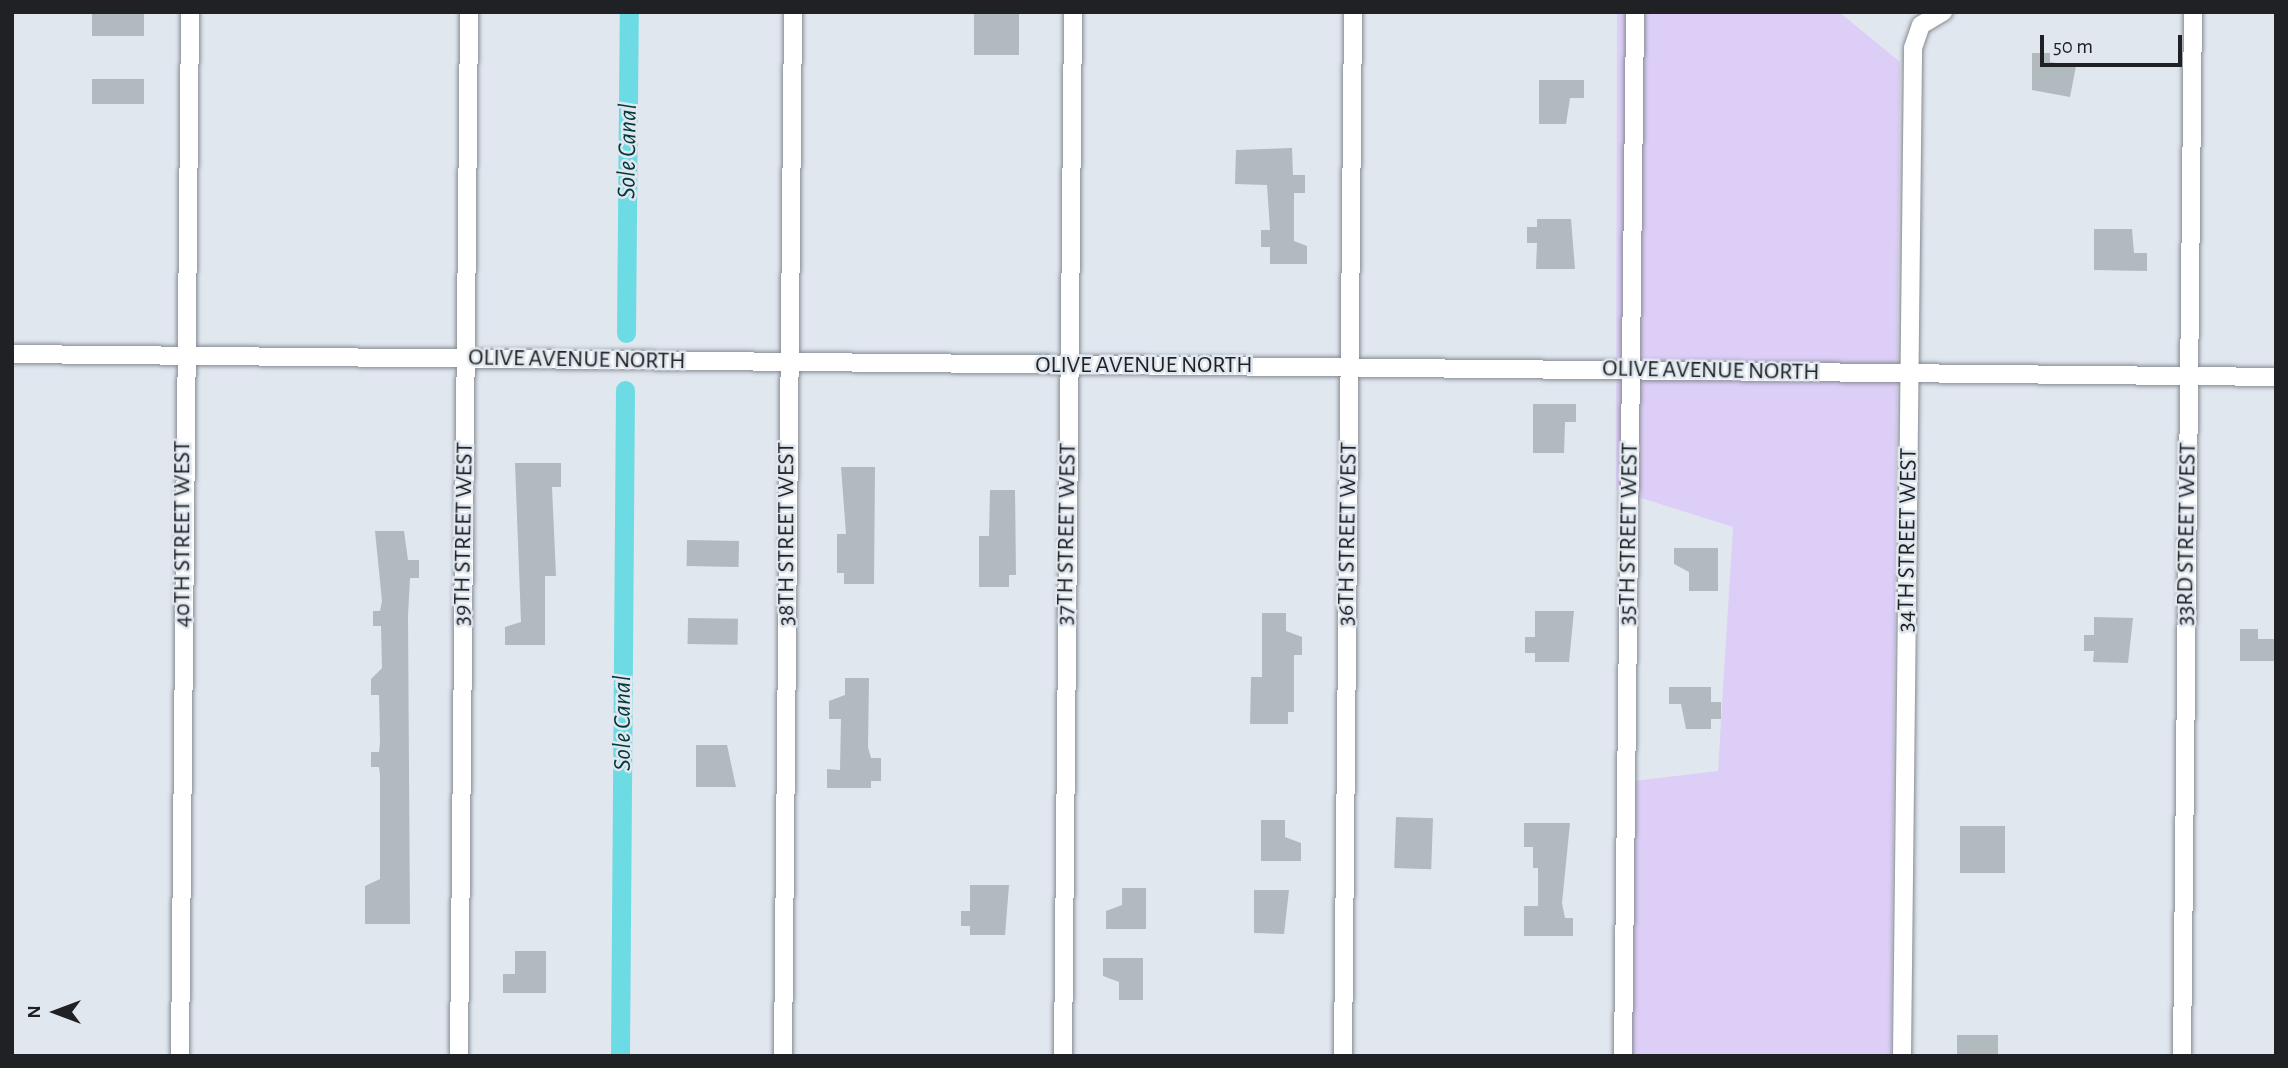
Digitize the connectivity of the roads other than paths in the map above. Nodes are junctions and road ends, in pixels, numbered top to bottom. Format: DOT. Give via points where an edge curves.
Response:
graph roads {
  1 [pos="190,12"];
  2 [pos="469,12"];
  3 [pos="793,12"];
  4 [pos="1073,12"];
  5 [pos="1353,12"];
  6 [pos="1634,12"];
  7 [pos="1943,12"];
  8 [pos="2193,12"];
  9 [pos="12,354"];
  10 [pos="184,356"];
  11 [pos="466,359"];
  12 [pos="788,362"];
  13 [pos="1069,365"];
  14 [pos="1351,367"];
  15 [pos="1631,371"];
  16 [pos="1909,373"];
  17 [pos="2189,376"];
  18 [pos="2276,377"];
  19 [pos="180,1056"];
  20 [pos="459,1056"];
  21 [pos="783,1056"];
  22 [pos="1063,1056"];
  23 [pos="1343,1056"];
  24 [pos="1623,1056"];
  25 [pos="1902,1056"];
  26 [pos="2182,1056"];
  1 -- 10 [label="street, 40TH STREET WEST"];
  2 -- 11 [label="street, 39TH STREET WEST"];
  3 -- 12 [label="street, 38TH STREET WEST"];
  4 -- 13 [label="street, 37TH STREET WEST"];
  5 -- 14 [label="street, 36TH STREET WEST"];
  6 -- 15 [label="street, 35TH STREET WEST"];
  7 -- 16 [label="street, 34TH STREET WEST" via="1921,25 1913,48"];
  8 -- 17 [label="street, 33RD STREET WEST"];
  9 -- 10 [label="street, OLIVE AVENUE NORTH"];
  10 -- 11 [label="street, OLIVE AVENUE NORTH"];
  10 -- 19 [label="street, 40TH STREET WEST"];
  11 -- 12 [label="street, OLIVE AVENUE NORTH"];
  11 -- 20 [label="street, 39TH STREET WEST"];
  12 -- 13 [label="street, OLIVE AVENUE NORTH"];
  12 -- 21 [label="street, 38TH STREET WEST"];
  13 -- 14 [label="street, OLIVE AVENUE NORTH"];
  13 -- 22 [label="street, 37TH STREET WEST"];
  14 -- 15 [label="street, OLIVE AVENUE NORTH"];
  14 -- 23 [label="street, 36TH STREET WEST"];
  15 -- 16 [label="street, OLIVE AVENUE NORTH"];
  15 -- 24 [label="street, 35TH STREET WEST"];
  16 -- 17 [label="street, OLIVE AVENUE NORTH"];
  16 -- 25 [label="street, 34TH STREET WEST"];
  17 -- 18 [label="street, OLIVE AVENUE NORTH"];
  17 -- 26 [label="street, 33RD STREET WEST"];
}
